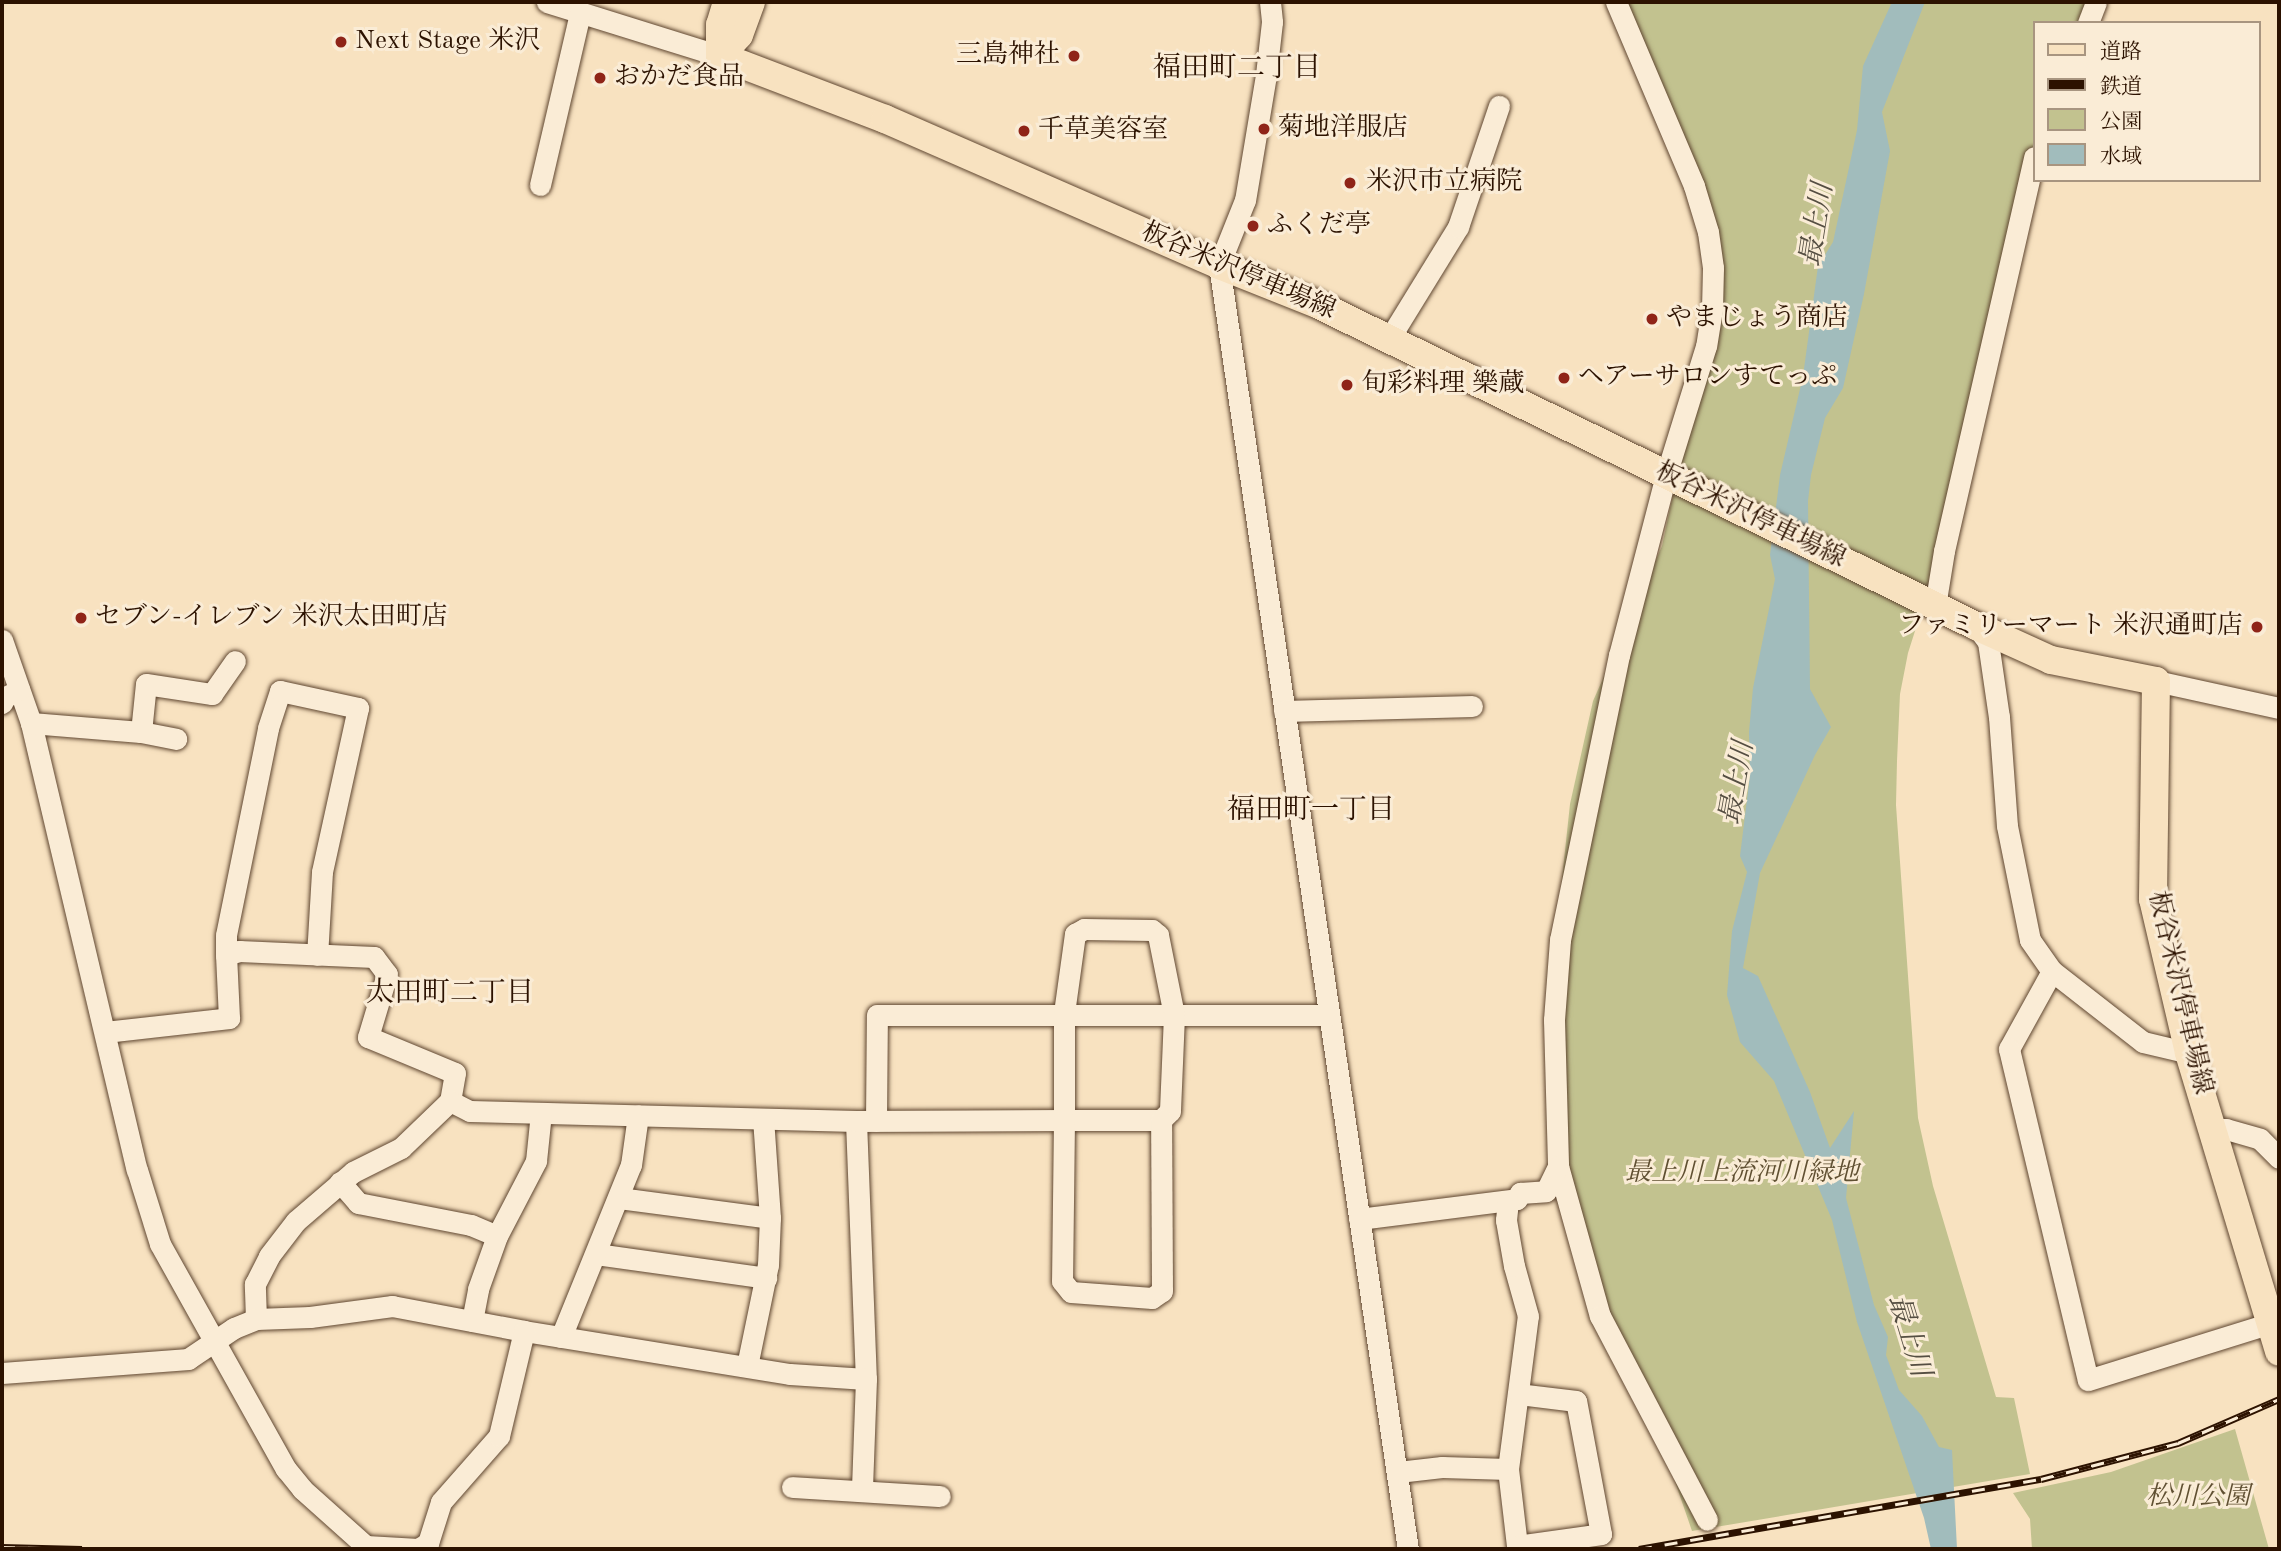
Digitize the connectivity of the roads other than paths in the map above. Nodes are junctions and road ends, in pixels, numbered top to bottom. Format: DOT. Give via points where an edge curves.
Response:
graph roads {
  1 [pos="547,2"];
  2 [pos="727,2"];
  3 [pos="751,2"];
  4 [pos="1270,2"];
  5 [pos="1616,2"];
  6 [pos="2096,2"];
  7 [pos="580,13"];
  8 [pos="2089,21"];
  9 [pos="720,56"];
  10 [pos="1499,106"];
  11 [pos="2032,166"];
  12 [pos="540,185"];
  13 [pos="1219,265"];
  14 [pos="1389,340"];
  15 [pos="1675,479"];
  16 [pos="1928,602"];
  17 [pos="1976,626"];
  18 [pos="2,640"];
  19 [pos="235,661"];
  20 [pos="2156,681"];
  21 [pos="10,697"];
  22 [pos="1472,706"];
  23 [pos="2279,708"];
  24 [pos="1284,711"];
  25 [pos="31,723"];
  26 [pos="141,732"];
  27 [pos="176,738"];
  28 [pos="226,955"];
  29 [pos="317,955"];
  30 [pos="2052,971"];
  31 [pos="1064,1013"];
  32 [pos="1174,1014"];
  33 [pos="1329,1015"];
  34 [pos="105,1032"];
  35 [pos="2189,1053"];
  36 [pos="450,1101"];
  37 [pos="541,1113"];
  38 [pos="638,1115"];
  39 [pos="763,1119"];
  40 [pos="1064,1120"];
  41 [pos="1161,1120"];
  42 [pos="866,1121"];
  43 [pos="2210,1129"];
  44 [pos="2279,1158"];
  45 [pos="1558,1166"];
  46 [pos="340,1182"];
  47 [pos="619,1198"];
  48 [pos="1508,1201"];
  49 [pos="770,1218"];
  50 [pos="1359,1219"];
  51 [pos="497,1236"];
  52 [pos="596,1254"];
  53 [pos="766,1279"];
  54 [pos="256,1319"];
  55 [pos="472,1321"];
  56 [pos="2271,1323"];
  57 [pos="524,1331"];
  58 [pos="561,1337"];
  59 [pos="215,1342"];
  60 [pos="2279,1352"];
  61 [pos="747,1366"];
  62 [pos="2,1373"];
  63 [pos="866,1379"];
  64 [pos="1519,1394"];
  65 [pos="1508,1469"];
  66 [pos="1398,1472"];
  67 [pos="792,1487"];
  68 [pos="862,1490"];
  69 [pos="940,1496"];
  70 [pos="1707,1520"];
  71 [pos="368,1548"];
  72 [pos="1408,1549"];
  1 -- 7 [label="street"];
  2 -- 9 [label="main road" via="720,25"];
  3 -- 9 [label="main road" via="739,35"];
  4 -- 13 [label="street" via="1266,75 1245,200"];
  5 -- 15 [label="street" via="1694,186 1713,268 1706,346"];
  6 -- 8 [label="street"];
  7 -- 9 [label="street"];
  7 -- 12 [label="street"];
  9 -- 13 [label="main road, 板谷米沢停車場線" via="886,119"];
  10 -- 14 [label="street" via="1458,227"];
  11 -- 16 [label="street" via="1944,551"];
  13 -- 14 [label="main road, 板谷米沢停車場線" via="1317,304"];
  13 -- 24 [label="street"];
  14 -- 15 [label="main road, 板谷米沢停車場線"];
  15 -- 16 [label="main road, 板谷米沢停車場線"];
  15 -- 45 [label="street" via="1619,655 1560,940 1554,1020"];
  16 -- 17 [label="main road, 板谷米沢停車場線"];
  17 -- 20 [label="main road, 板谷米沢停車場線" via="2051,660"];
  17 -- 30 [label="street" via="1988,642 2007,826 2030,940"];
  18 -- 21 [label="street"];
  19 -- 26 [label="street" via="212,694 146,684"];
  20 -- 23 [label="street"];
  20 -- 35 [label="main road, 板谷米沢停車場線" via="2153,899"];
  21 -- 25 [label="street"];
  22 -- 24 [label="street"];
  24 -- 33 [label="street"];
  25 -- 26 [label="street"];
  25 -- 34 [label="street"];
  26 -- 27 [label="street"];
  28 -- 29 [label="street" via="239,951"];
  28 -- 29 [label="street" via="226,935 268,728 280,691 358,708 322,872"];
  28 -- 34 [label="street" via="229,1018"];
  29 -- 36 [label="street" via="374,957 387,974 369,1037 455,1073"];
  30 -- 35 [label="street" via="2143,1042"];
  30 -- 56 [label="street" via="2009,1049 2088,1380"];
  31 -- 32 [label="street"];
  31 -- 32 [label="street" via="1075,934 1084,929 1139,929 1158,935"];
  31 -- 40 [label="street"];
  31 -- 42 [label="street" via="877,1015"];
  32 -- 33 [label="street"];
  32 -- 41 [label="street" via="1170,1111"];
  33 -- 50 [label="street"];
  34 -- 59 [label="street" via="149,1216 170,1265"];
  35 -- 43 [label="main road, 板谷米沢停車場線"];
  36 -- 37 [label="street" via="470,1111"];
  36 -- 46 [label="street" via="401,1148"];
  37 -- 38 [label="street"];
  37 -- 51 [label="street" via="536,1161"];
  38 -- 39 [label="street"];
  38 -- 47 [label="street" via="631,1166"];
  39 -- 42 [label="street"];
  39 -- 49 [label="street"];
  40 -- 41 [label="street"];
  40 -- 41 [label="street" via="1062,1281 1071,1292 1152,1298 1162,1291"];
  40 -- 42 [label="street"];
  42 -- 63 [label="street"];
  43 -- 44 [label="street" via="2260,1139"];
  43 -- 56 [label="main road, 板谷米沢停車場線"];
  45 -- 48 [label="street" via="1546,1191 1520,1193"];
  45 -- 70 [label="street" via="1600,1316"];
  46 -- 51 [label="street" via="358,1203 471,1225"];
  46 -- 54 [label="street" via="296,1221 269,1256 255,1284"];
  47 -- 49 [label="street"];
  47 -- 52 [label="street"];
  48 -- 50 [label="street"];
  48 -- 64 [label="street" via="1506,1220 1514,1266 1528,1316"];
  49 -- 53 [label="street"];
  50 -- 66 [label="street"];
  51 -- 55 [label="street"];
  52 -- 53 [label="street"];
  52 -- 58 [label="street"];
  53 -- 61 [label="street"];
  54 -- 55 [label="street" via="392,1306"];
  54 -- 59 [label="street"];
  55 -- 57 [label="street"];
  56 -- 60 [label="main road, 板谷米沢停車場線"];
  57 -- 58 [label="street"];
  57 -- 71 [label="street" via="499,1436 441,1502 428,1543 418,1549"];
  58 -- 61 [label="street"];
  59 -- 62 [label="street" via="188,1359"];
  59 -- 71 [label="street" via="286,1469"];
  61 -- 63 [label="street"];
  63 -- 68 [label="street"];
  64 -- 65 [label="street"];
  64 -- 65 [label="street" via="1576,1401 1601,1534 1517,1546"];
  65 -- 66 [label="street" via="1442,1467"];
  66 -- 72 [label="street"];
  67 -- 68 [label="street"];
  68 -- 69 [label="street"];
}
